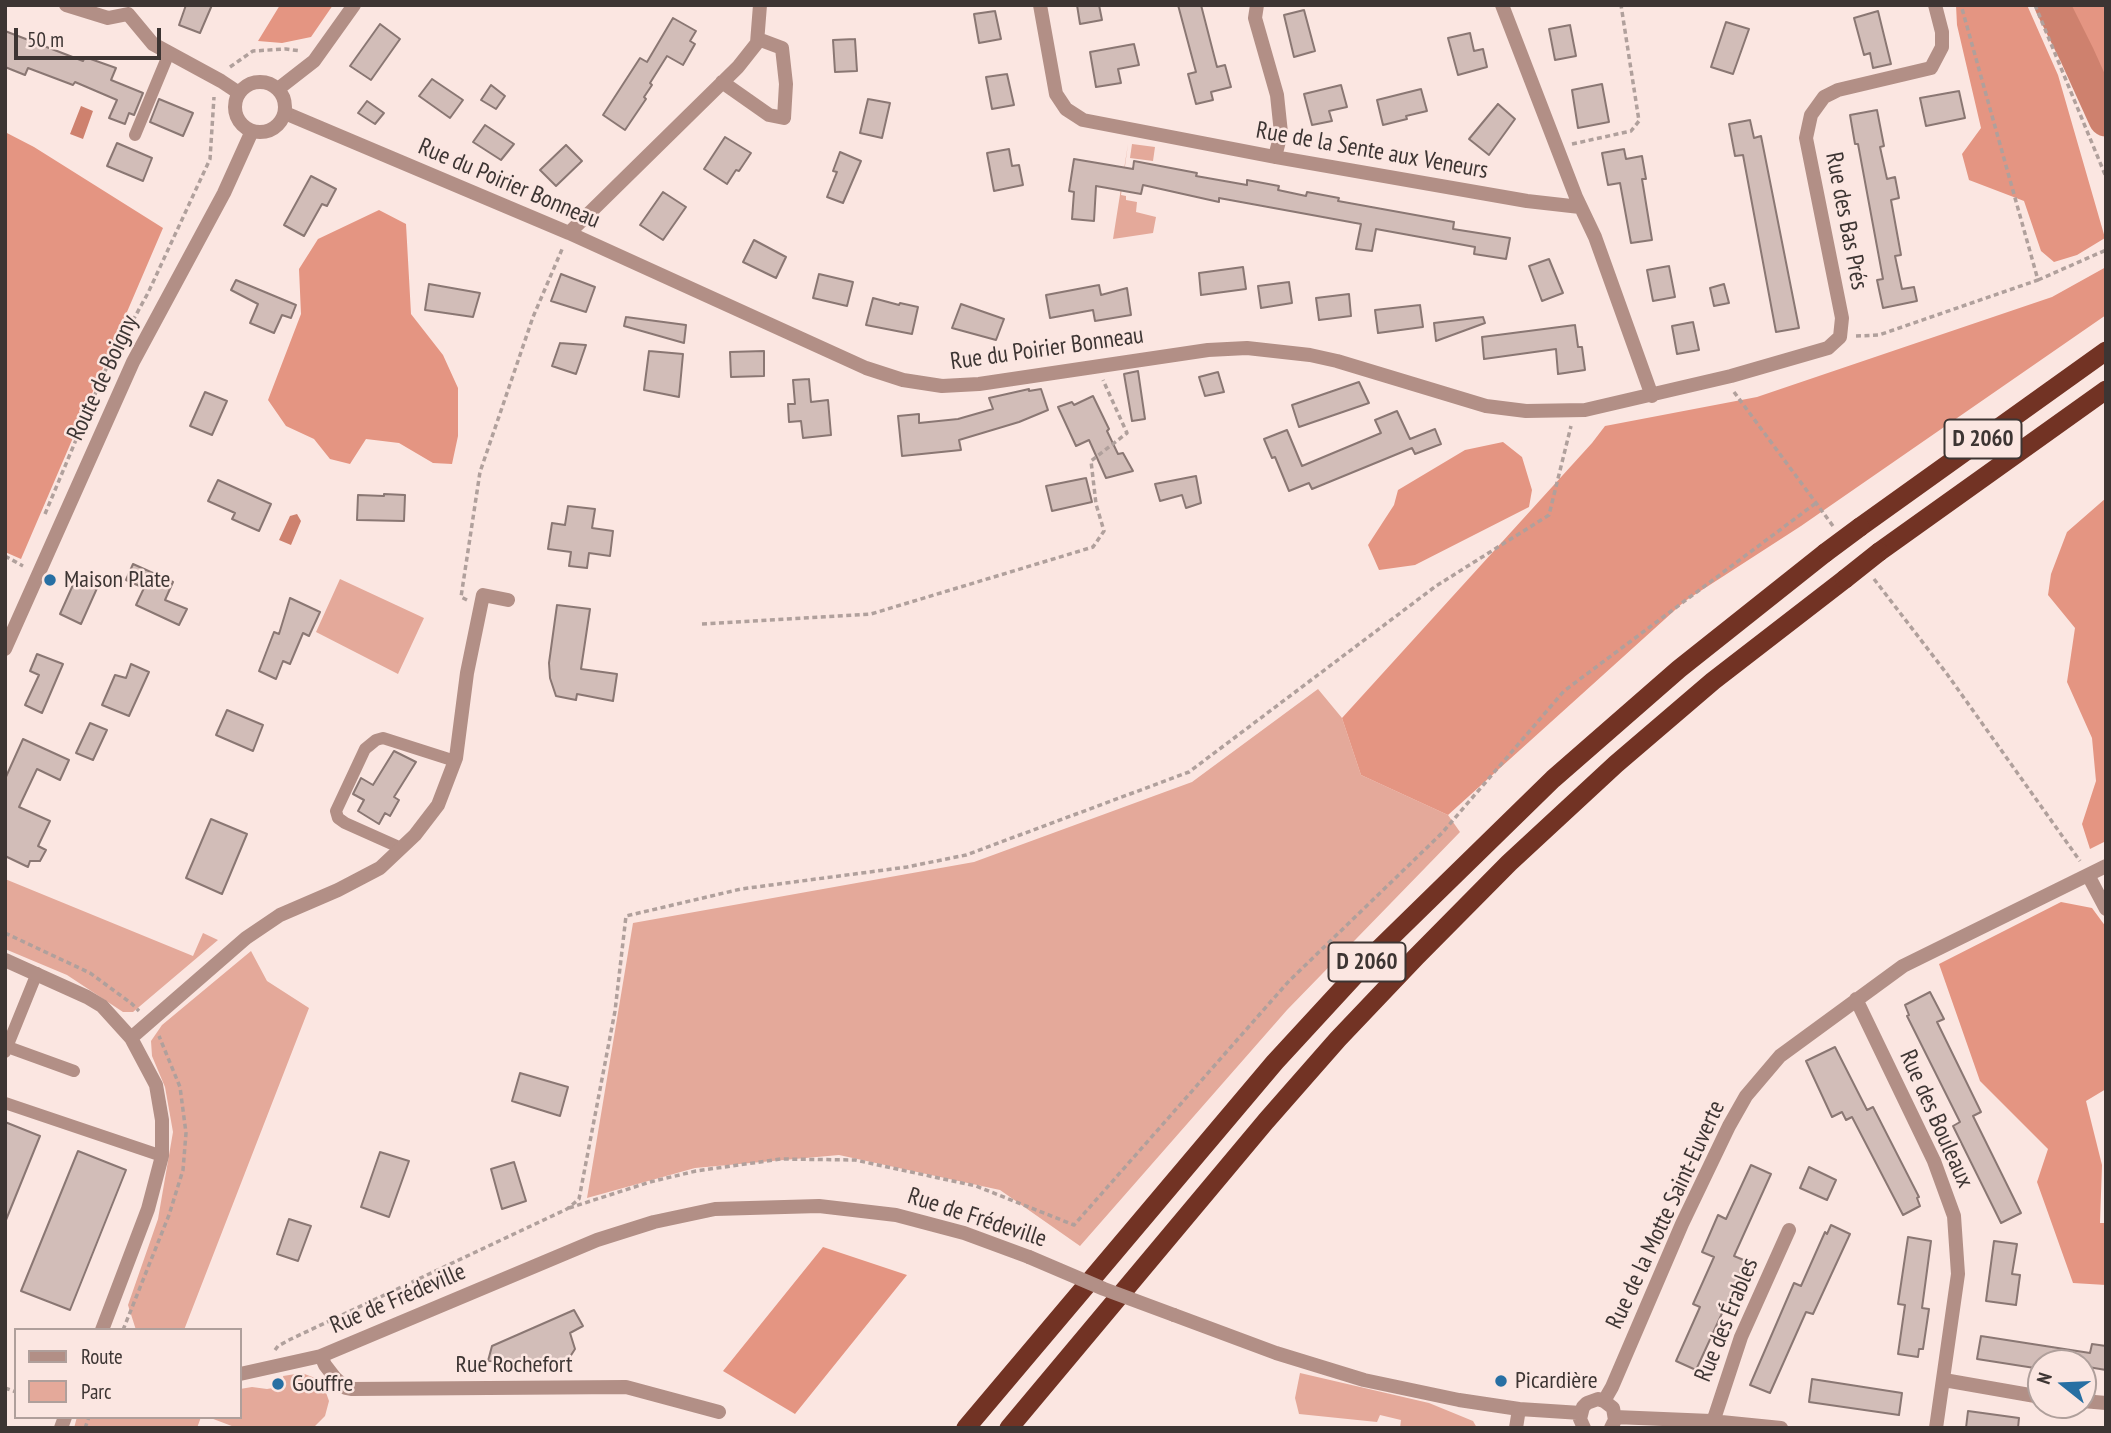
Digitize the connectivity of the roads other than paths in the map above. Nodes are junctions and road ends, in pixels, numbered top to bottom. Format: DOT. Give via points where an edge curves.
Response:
graph roads {
  1 [pos="66,5"];
  2 [pos="354,5"];
  3 [pos="760,5"];
  4 [pos="1040,5"];
  5 [pos="1257,5"];
  6 [pos="1502,5"];
  7 [pos="1935,5"];
  8 [pos="131,9"];
  9 [pos="758,38"];
  10 [pos="169,53"];
  11 [pos="722,82"];
  12 [pos="278,89"];
  13 [pos="239,93"];
  14 [pos="285,113"];
  15 [pos="252,131"];
  16 [pos="135,135"];
  17 [pos="1275,158"];
  18 [pos="1580,207"];
  19 [pos="569,233"];
  20 [pos="2106,351"];
  21 [pos="2106,390"];
  22 [pos="1652,396"];
  23 [pos="508,600"];
  24 [pos="5,649"];
  25 [pos="455,761"];
  26 [pos="401,848"];
  27 [pos="2106,866"];
  28 [pos="2088,875"];
  29 [pos="2106,909"];
  30 [pos="5,960"];
  31 [pos="37,973"];
  32 [pos="1857,999"];
  33 [pos="131,1038"];
  34 [pos="6,1048"];
  35 [pos="74,1071"];
  36 [pos="5,1102"];
  37 [pos="162,1156"];
  38 [pos="1789,1230"];
  39 [pos="103,1328"];
  40 [pos="321,1356"];
  41 [pos="242,1374"];
  42 [pos="1944,1380"];
  43 [pos="2027,1395"];
  44 [pos="1604,1401"];
  45 [pos="1519,1409"];
  46 [pos="719,1412"];
  47 [pos="1582,1420"];
  48 [pos="1613,1423"];
  49 [pos="1711,1424"];
  50 [pos="967,1428"];
  51 [pos="1009,1428"];
  52 [pos="1516,1428"];
  53 [pos="1781,1428"];
  54 [pos="1936,1428"];
  1 -- 8 [label="street" via="108,18"];
  2 -- 12 [label="street" via="314,61"];
  3 -- 9 [label="street"];
  4 -- 17 [label="street, Rue de la Sente aux Veneurs" via="1056,93 1066,109 1083,120"];
  5 -- 17 [label="street" via="1255,18 1277,95 1281,133"];
  6 -- 18 [label="street"];
  7 -- 22 [label="street, Rue des Bas Prés" via="1942,47 1931,68 1838,90 1824,97 1811,115 1806,138 1842,318 1840,337 1828,348"];
  8 -- 10 [label="street" via="153,44"];
  9 -- 11 [label="street"];
  9 -- 11 [label="street" via="782,48 783,118 769,115"];
  10 -- 13 [label="street"];
  10 -- 16 [label="lane"];
  11 -- 19 [label="street"];
  12 -- 13 [label="street" via="261,82"];
  12 -- 14 [label="street"];
  13 -- 15 [label="street" via="238,119"];
  14 -- 15 [label="street" via="269,131"];
  14 -- 19 [label="street, Rue du Poirier Bonneau"];
  15 -- 24 [label="street, Route de Boigny" via="224,193 133,362"];
  17 -- 18 [label="street, Rue de la Sente aux Veneurs"];
  18 -- 22 [label="street"];
  19 -- 22 [label="street, Rue du Poirier Bonneau" via="856,364 903,380 942,386 1247,348 1337,361 1486,406 1526,411 1574,410"];
  20 -- 50 [label="highway, D 2060, bridge" via="1825,553 1679,669 1553,779 1381,947 1275,1062"];
  21 -- 51 [label="highway, D 2060, bridge" via="1879,552 1713,681 1509,863 1338,1039"];
  23 -- 25 [label="street" via="483,595"];
  25 -- 26 [label="street" via="438,805"];
  25 -- 26 [label="lane" via="383,738 365,749 336,811 338,818"];
  26 -- 33 [label="street" via="380,868 280,915 246,938"];
  27 -- 28 [label="street, Rue de la Motte Saint-Euverte"];
  28 -- 29 [label="street"];
  28 -- 32 [label="street, Rue de la Motte Saint-Euverte" via="1928,952"];
  30 -- 31 [label="street"];
  31 -- 33 [label="street" via="102,1006"];
  31 -- 34 [label="lane"];
  32 -- 42 [label="street, Rue des Bouleaux" via="1934,1161 1954,1216 1958,1274"];
  32 -- 44 [label="street, Rue de la Motte Saint-Euverte" via="1780,1056 1746,1096 1682,1224"];
  33 -- 37 [label="street" via="156,1084"];
  34 -- 35 [label="lane"];
  36 -- 37 [label="lane"];
  37 -- 39 [label="street" via="149,1209"];
  38 -- 49 [label="street, Rue des Érables" via="1741,1337"];
  40 -- 41 [label="street, Rue de Frédeville"];
  40 -- 45 [label="street, Rue de Frédeville, bridge" via="597,1240 654,1222 715,1209 819,1206 896,1215 964,1233 1276,1353 1364,1380"];
  40 -- 46 [label="street, Rue Rochefort" via="335,1378 351,1389 626,1387"];
  42 -- 43 [label="street"];
  42 -- 54 [label="street, Rue des Bouleaux"];
  44 -- 47 [label="street" via="1587,1403"];
  44 -- 48 [label="street" via="1613,1408"];
  45 -- 47 [label="street, Rue de Frédeville"];
  45 -- 52 [label="street"];
  48 -- 49 [label="street"];
  49 -- 53 [label="street"];
}
